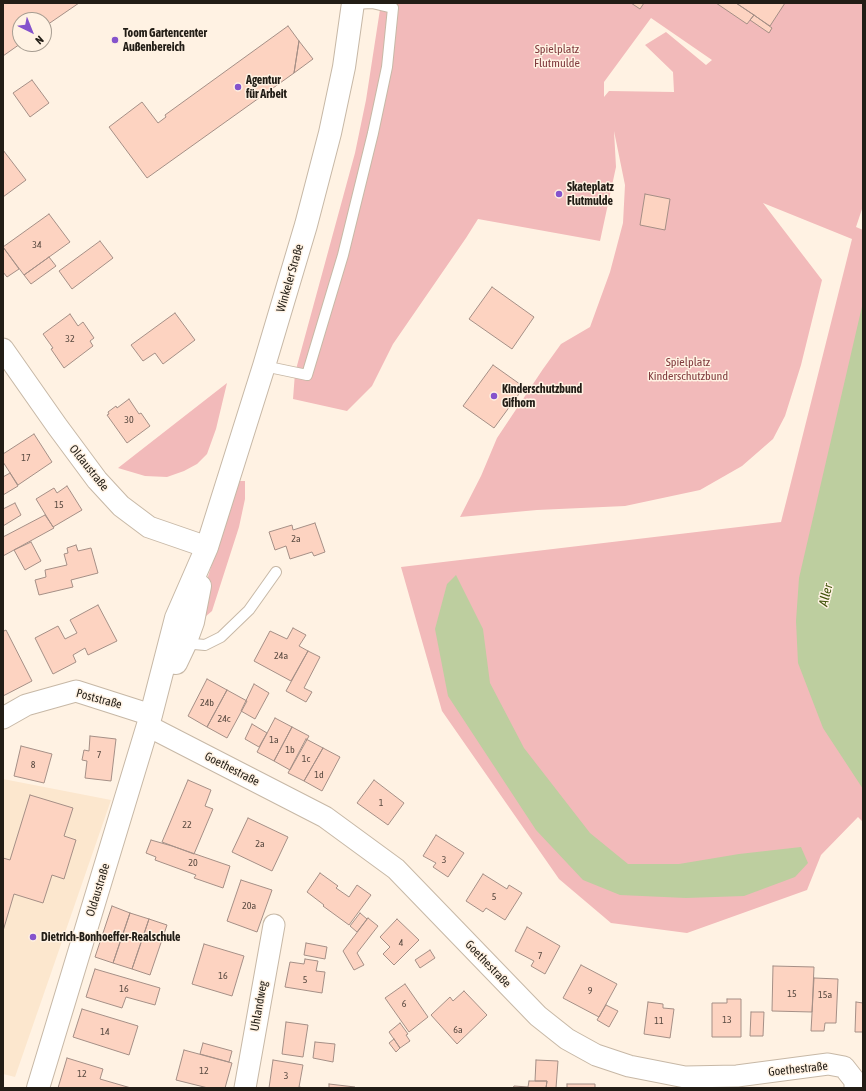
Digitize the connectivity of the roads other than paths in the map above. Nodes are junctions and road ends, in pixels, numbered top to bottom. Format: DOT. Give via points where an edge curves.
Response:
graph roads {
  1 [pos="353,3"];
  2 [pos="3,349"];
  3 [pos="264,366"];
  4 [pos="207,547"];
  5 [pos="276,572"];
  6 [pos="178,642"];
  7 [pos="3,718"];
  8 [pos="150,720"];
  9 [pos="274,925"];
  10 [pos="38,1088"];
  11 [pos="245,1088"];
  12 [pos="855,1088"];
  1 -- 3 [label="street, Winkeler Straße" via="344,67 330,133"];
  1 -- 3 [label="lane" via="372,3 393,8 387,67 368,156 343,255 307,375"];
  2 -- 4 [label="street, Oldaustraße" via="56,426 97,480 121,506 149,527"];
  3 -- 4 [label="street, Winkeler Straße"];
  4 -- 6 [label="street, Oldaustraße" via="176,618"];
  5 -- 6 [label="lane" via="249,610 222,637 205,645"];
  6 -- 8 [label="street, Oldaustraße"];
  7 -- 8 [label="street, Poststraße" via="26,705 76,691"];
  8 -- 10 [label="street, Oldaustraße"];
  8 -- 12 [label="street, Goethestraße" via="325,817 396,869 538,1016 567,1039 596,1055 629,1066 685,1077 738,1076 828,1064 844,1067 855,1081"];
  9 -- 11 [label="street, Uhlandweg"];
}
